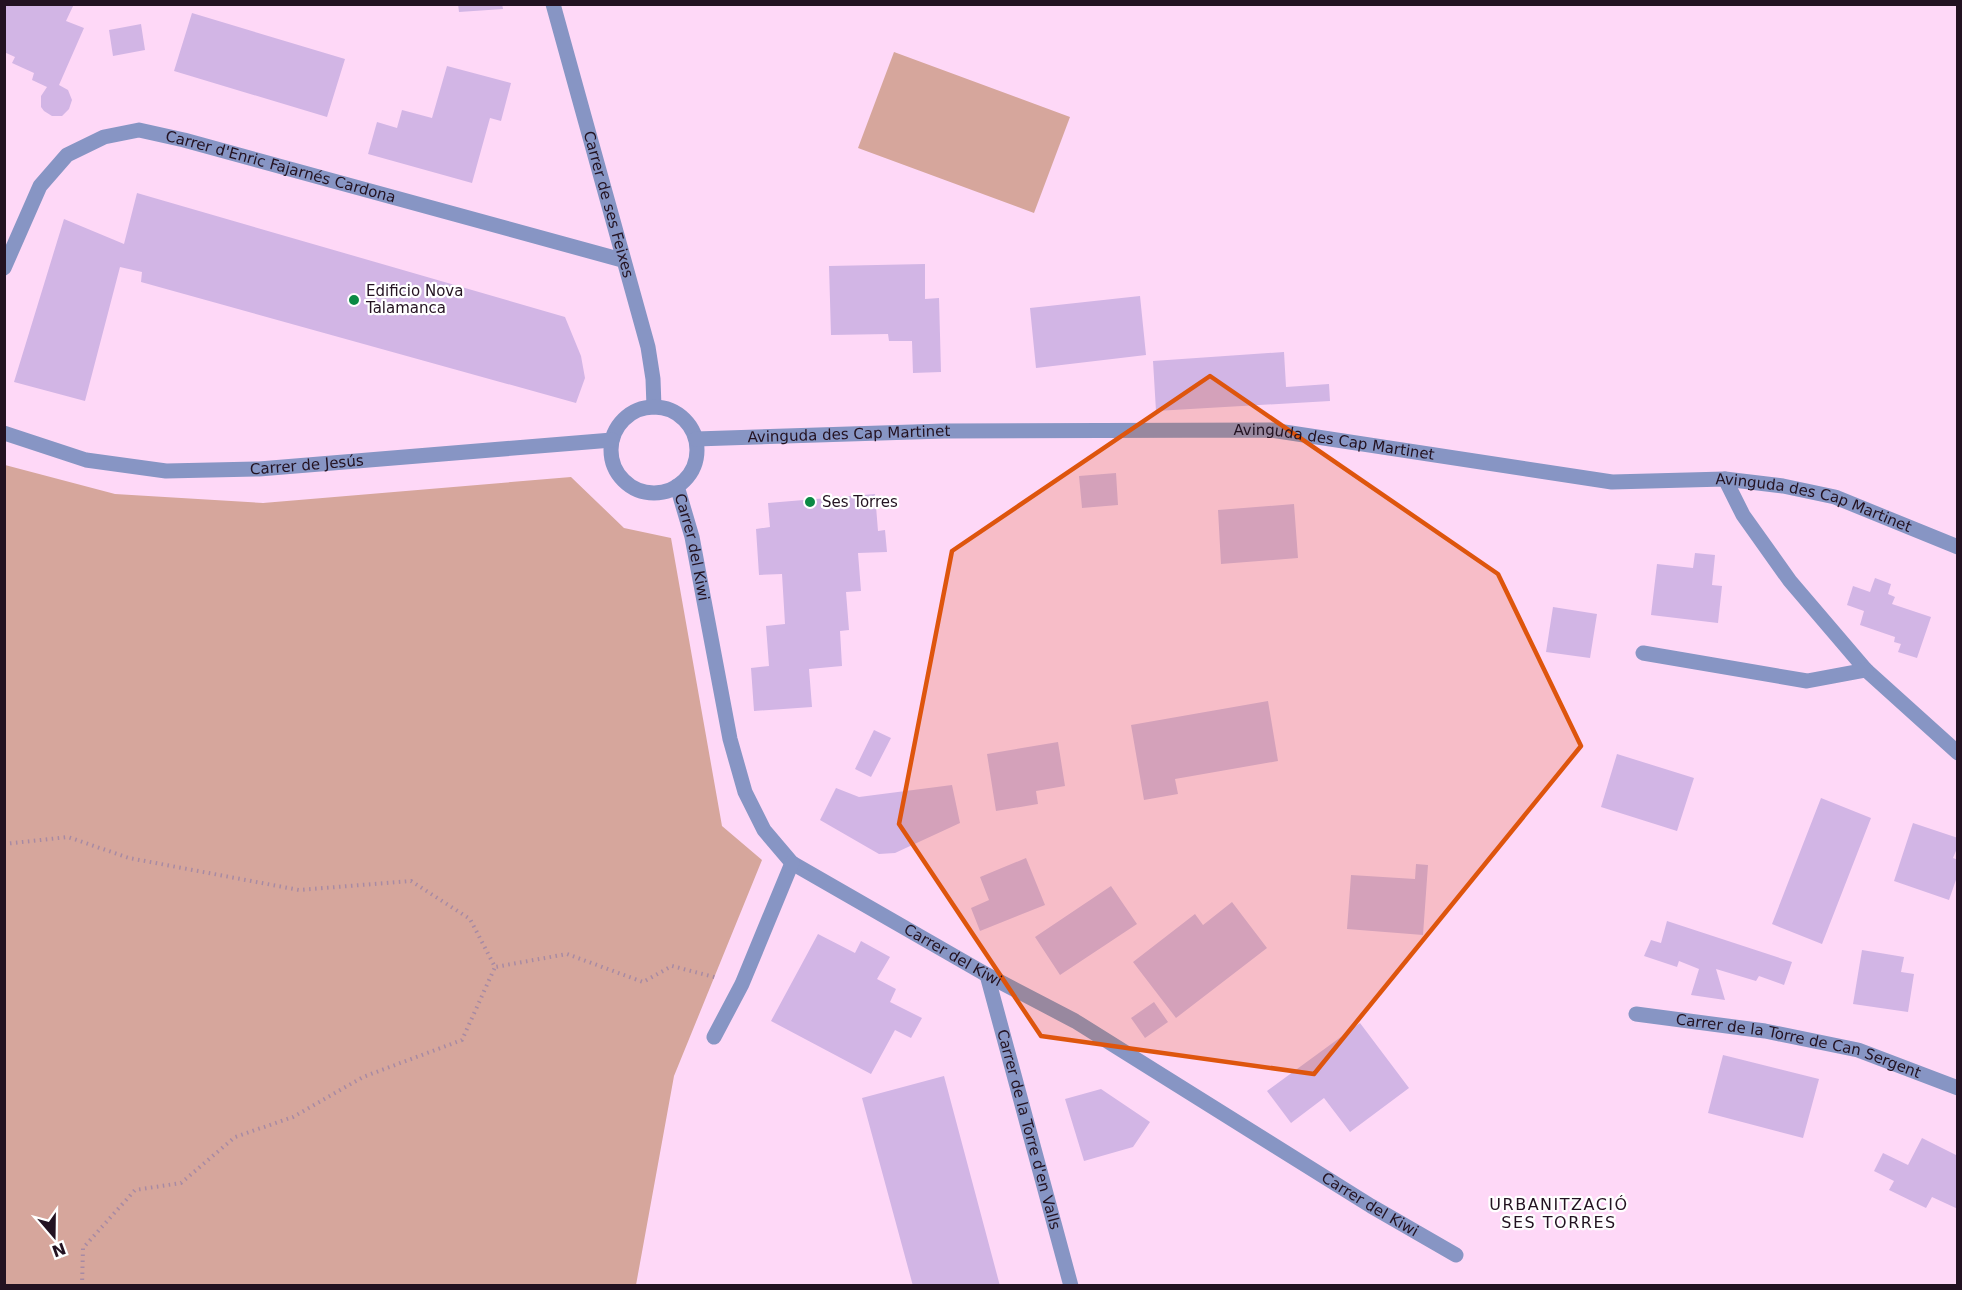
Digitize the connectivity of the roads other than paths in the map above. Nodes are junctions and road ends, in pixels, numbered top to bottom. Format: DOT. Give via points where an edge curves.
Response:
graph roads {
  1 [pos="553,4"];
  2 [pos="622,260"];
  3 [pos="4,268"];
  4 [pos="654,407"];
  5 [pos="4,433"];
  6 [pos="696,439"];
  7 [pos="612,440"];
  8 [pos="1725,479"];
  9 [pos="677,486"];
  10 [pos="1958,547"];
  11 [pos="1643,653"];
  12 [pos="1866,670"];
  13 [pos="1958,753"];
  14 [pos="792,863"];
  15 [pos="987,975"];
  16 [pos="1636,1014"];
  17 [pos="714,1038"];
  18 [pos="1958,1088"];
  19 [pos="1456,1256"];
  20 [pos="1071,1286"];
  1 -- 2 [label="street, Carrer de ses Feixes"];
  2 -- 3 [label="street, Carrer d'Enric Fajarnés Cardona" via="139,130 104,136 67,155 40,186"];
  2 -- 4 [label="street, Carrer de ses Feixes" via="648,347"];
  4 -- 6 [label="street" via="680,416"];
  4 -- 7 [label="street" via="627,417"];
  5 -- 7 [label="street, Carrer de Jesús" via="86,460 166,471 259,469"];
  6 -- 8 [label="street, Avinguda des Cap Martinet" via="944,431 1271,430 1612,482"];
  6 -- 9 [label="street" via="694,466"];
  7 -- 9 [label="street" via="615,469 629,485 649,493"];
  8 -- 10 [label="street, Avinguda des Cap Martinet" via="1835,498"];
  8 -- 12 [label="street" via="1743,515 1790,581"];
  9 -- 14 [label="street, Carrer del Kiwi" via="692,537 730,739 745,792 764,830"];
  11 -- 12 [label="street" via="1807,681"];
  12 -- 13 [label="street"];
  14 -- 15 [label="street, Carrer del Kiwi"];
  14 -- 17 [label="street" via="742,984"];
  15 -- 19 [label="street, Carrer del Kiwi" via="1076,1021"];
  15 -- 20 [label="street, Carrer de la Torre d'en Valls"];
  16 -- 18 [label="street, Carrer de la Torre de Can Sergent" via="1764,1031 1858,1050"];
}
